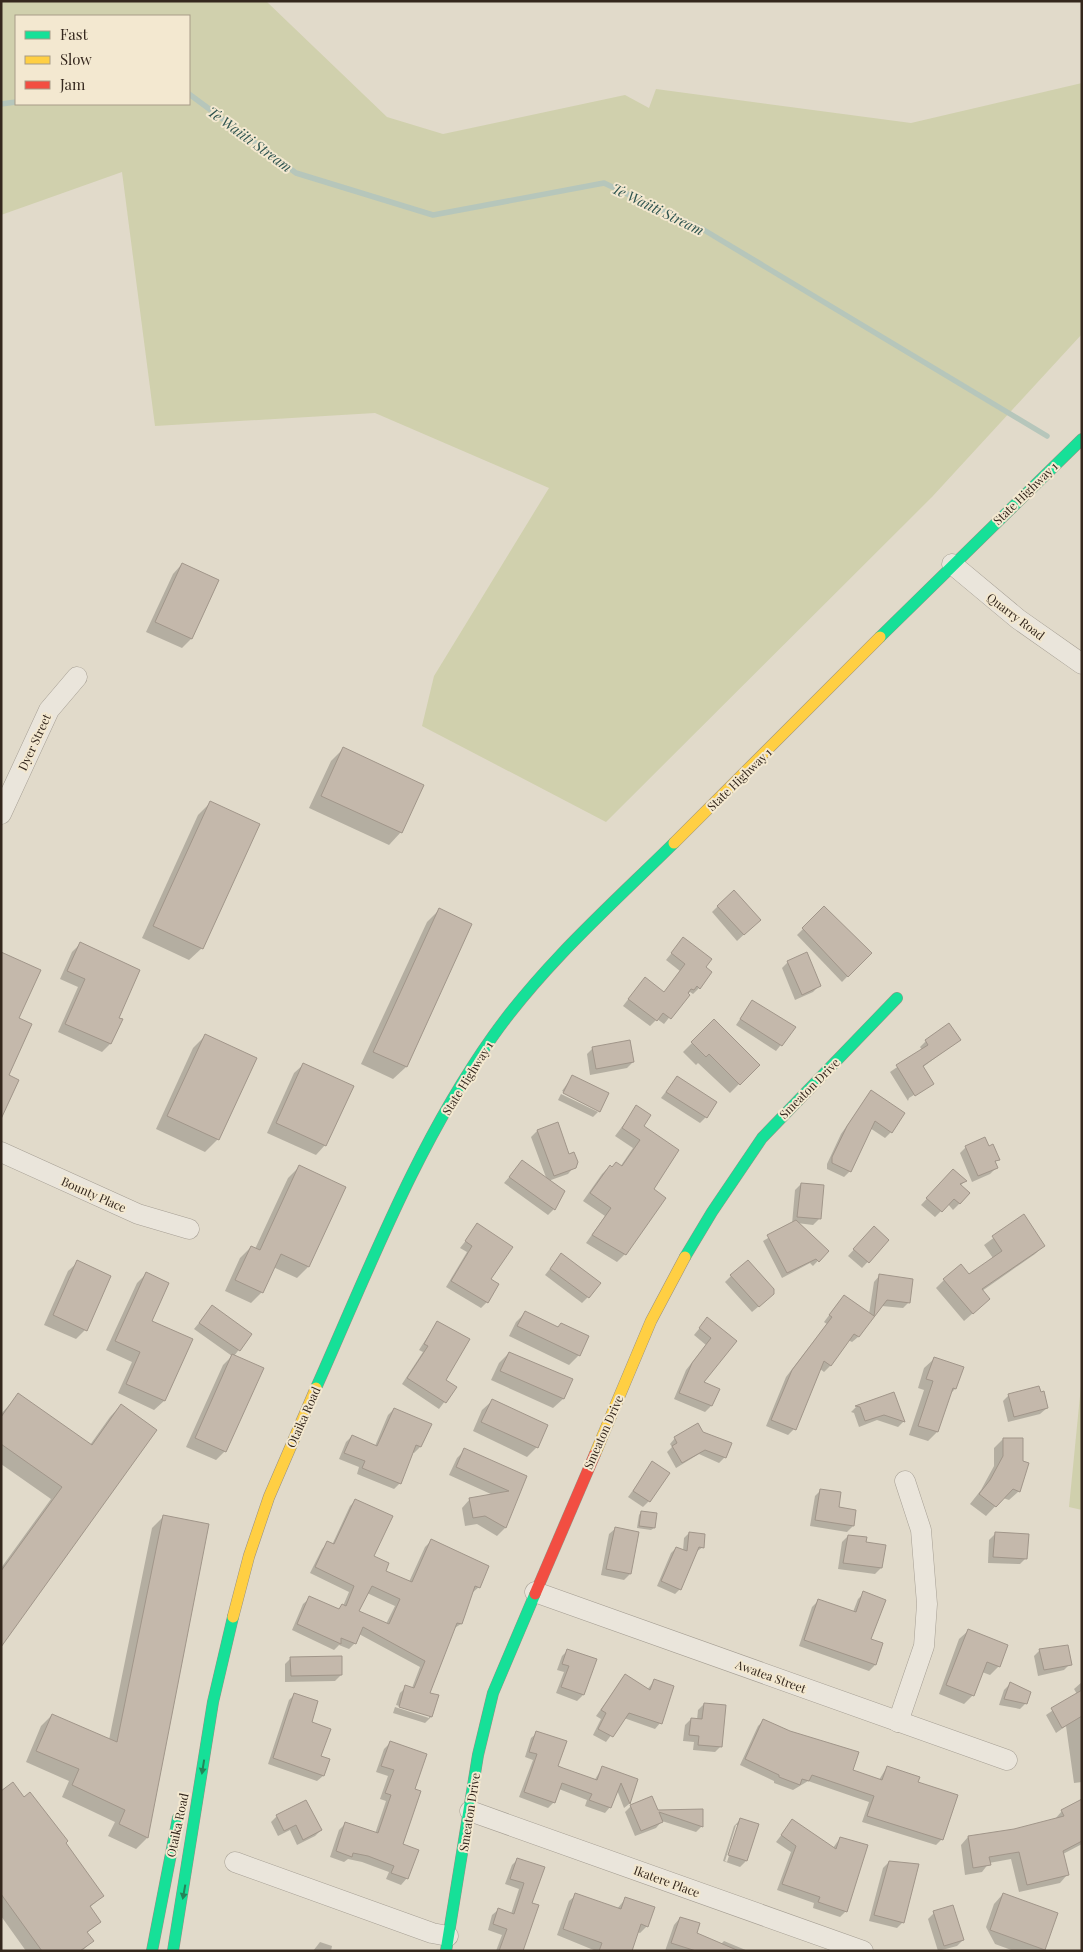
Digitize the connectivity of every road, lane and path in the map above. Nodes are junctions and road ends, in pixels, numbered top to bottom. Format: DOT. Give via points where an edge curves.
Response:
graph roads {
  1 [pos="1082,439"];
  2 [pos="952,564"];
  3 [pos="1082,664"];
  4 [pos="77,677"];
  5 [pos="1,814"];
  6 [pos="897,998"];
  7 [pos="427,1145"];
  8 [pos="1,1152"];
  9 [pos="188,1229"];
  10 [pos="906,1481"];
  11 [pos="535,1592"];
  12 [pos="213,1702"];
  13 [pos="898,1722"];
  14 [pos="1007,1760"];
  15 [pos="190,1766"];
  16 [pos="180,1810"];
  17 [pos="470,1811"];
  18 [pos="235,1862"];
  19 [pos="447,1943"];
  20 [pos="152,1951"];
  21 [pos="173,1951"];
  22 [pos="863,1951"];
  1 -- 2 [label="main road, State Highway 1"];
  2 -- 3 [label="street, Quarry Road" via="1018,619"];
  2 -- 7 [label="main road, State Highway 1" via="534,984 461,1084"];
  4 -- 5 [label="street, Dyer Street" via="49,710"];
  6 -- 11 [label="main road, Smeaton Drive" via="771,1126 712,1212 650,1321"];
  7 -- 12 [label="main road, Otaika Road" via="269,1497 231,1620"];
  8 -- 9 [label="street, Bounty Place" via="138,1214"];
  10 -- 13 [label="street" via="922,1530 927,1604 924,1646"];
  11 -- 13 [label="street, Awatea Street"];
  11 -- 17 [label="main road, Smeaton Drive" via="498,1678 486,1715"];
  12 -- 15 [label="main road, Otaika Road"];
  12 -- 21 [label="main road, Otaika Road, one-way"];
  13 -- 14 [label="street, Awatea Street"];
  16 -- 20 [label="main road, Otaika Road"];
  17 -- 19 [label="main road, Smeaton Drive"];
  17 -- 22 [label="street, Ikatere Place"];
  18 -- 19 [label="street, Smeaton Drive" via="432,1933"];
}
